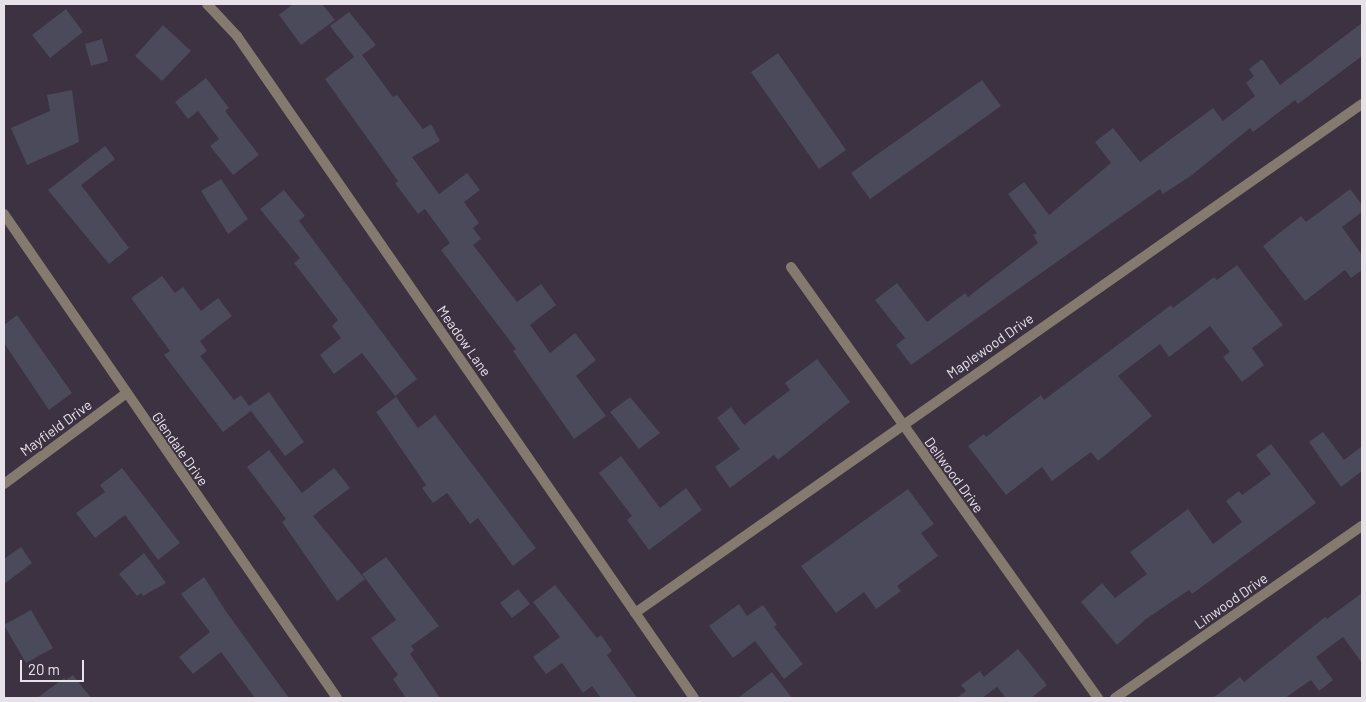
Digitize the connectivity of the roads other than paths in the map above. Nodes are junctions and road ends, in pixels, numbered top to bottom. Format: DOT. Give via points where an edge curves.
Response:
graph roads {
  1 [pos="207,4"];
  2 [pos="1362,104"];
  3 [pos="4,214"];
  4 [pos="791,267"];
  5 [pos="125,394"];
  6 [pos="901,425"];
  7 [pos="4,484"];
  8 [pos="1362,526"];
  9 [pos="635,613"];
  10 [pos="337,698"];
  11 [pos="694,698"];
  12 [pos="1098,698"];
  13 [pos="1115,698"];
  1 -- 9 [label="street, Meadow Lane" via="236,36"];
  2 -- 6 [label="street, Maplewood Drive"];
  3 -- 5 [label="street, Glendale Drive"];
  4 -- 6 [label="street, Dellwood Drive"];
  5 -- 7 [label="street, Mayfield Drive"];
  5 -- 10 [label="street, Glendale Drive"];
  6 -- 9 [label="street, Maplewood Drive"];
  6 -- 12 [label="street, Dellwood Drive"];
  8 -- 13 [label="street, Linwood Drive"];
  9 -- 11 [label="street, Meadow Lane"];
}
